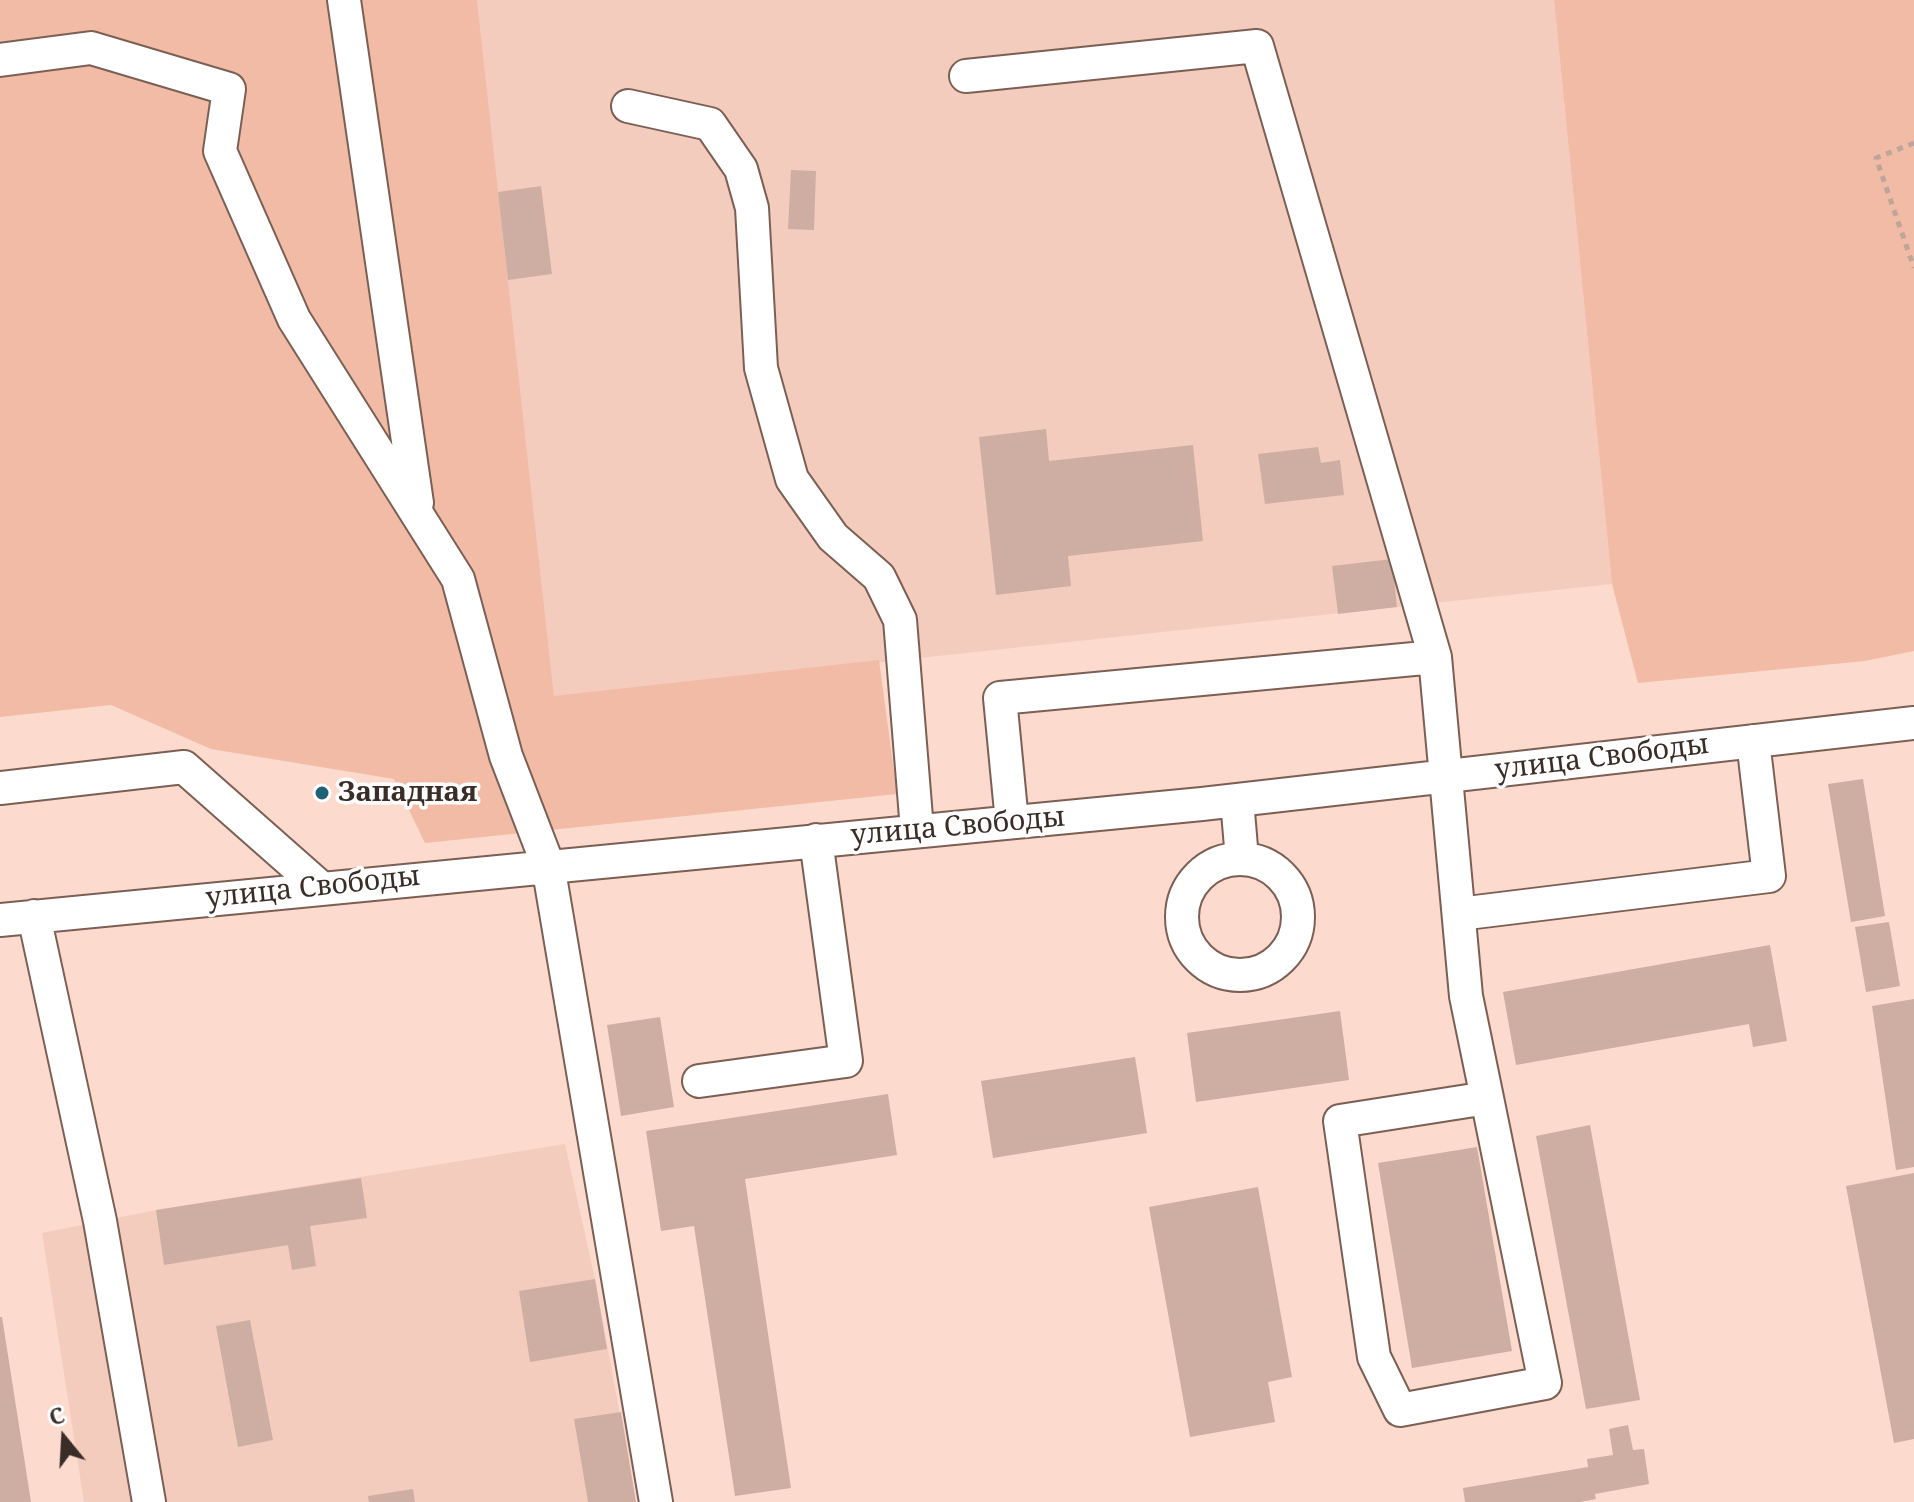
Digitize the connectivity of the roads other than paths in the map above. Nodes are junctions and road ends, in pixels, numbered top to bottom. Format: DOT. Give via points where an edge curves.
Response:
graph roads {
  1 [pos="344,0"];
  2 [pos="0,60"];
  3 [pos="966,76"];
  4 [pos="628,106"];
  5 [pos="419,518"];
  6 [pos="1435,657"];
  7 [pos="1914,723"];
  8 [pos="1753,741"];
  9 [pos="1446,776"];
  10 [pos="0,788"];
  11 [pos="1237,800"];
  12 [pos="1012,822"];
  13 [pos="917,830"];
  14 [pos="816,840"];
  15 [pos="1242,859"];
  16 [pos="548,865"];
  17 [pos="320,887"];
  18 [pos="1459,914"];
  19 [pos="34,916"];
  20 [pos="0,920"];
  21 [pos="699,1081"];
  22 [pos="1487,1098"];
  23 [pos="149,1502"];
  24 [pos="656,1502"];
  1 -- 5 [label="street"];
  2 -- 5 [label="street" via="91,48 229,89 220,151 294,319"];
  3 -- 6 [label="street" via="1257,46"];
  4 -- 13 [label="street" via="710,124 741,169 752,208 761,368 792,479 833,537 879,577 900,620"];
  5 -- 16 [label="street" via="458,579 506,756"];
  6 -- 9 [label="street"];
  6 -- 12 [label="street" via="1000,698"];
  7 -- 8 [label="street, улица Свободы"];
  8 -- 9 [label="street, улица Свободы"];
  8 -- 18 [label="street" via="1769,876"];
  9 -- 11 [label="street, улица Свободы"];
  9 -- 18 [label="street"];
  10 -- 17 [label="street" via="184,767"];
  11 -- 12 [label="street, улица Свободы"];
  11 -- 15 [label="street"];
  12 -- 13 [label="street, улица Свободы"];
  13 -- 14 [label="street, улица Свободы"];
  14 -- 16 [label="street, улица Свободы"];
  14 -- 21 [label="street" via="846,1061"];
  16 -- 17 [label="street, улица Свободы"];
  16 -- 24 [label="street"];
  17 -- 19 [label="street, улица Свободы"];
  18 -- 22 [label="street" via="1466,996"];
  19 -- 20 [label="street, улица Свободы"];
  19 -- 23 [label="street" via="100,1221"];
  22 -- 22 [label="street" via="1545,1383 1400,1410 1374,1357 1340,1121"];
}
